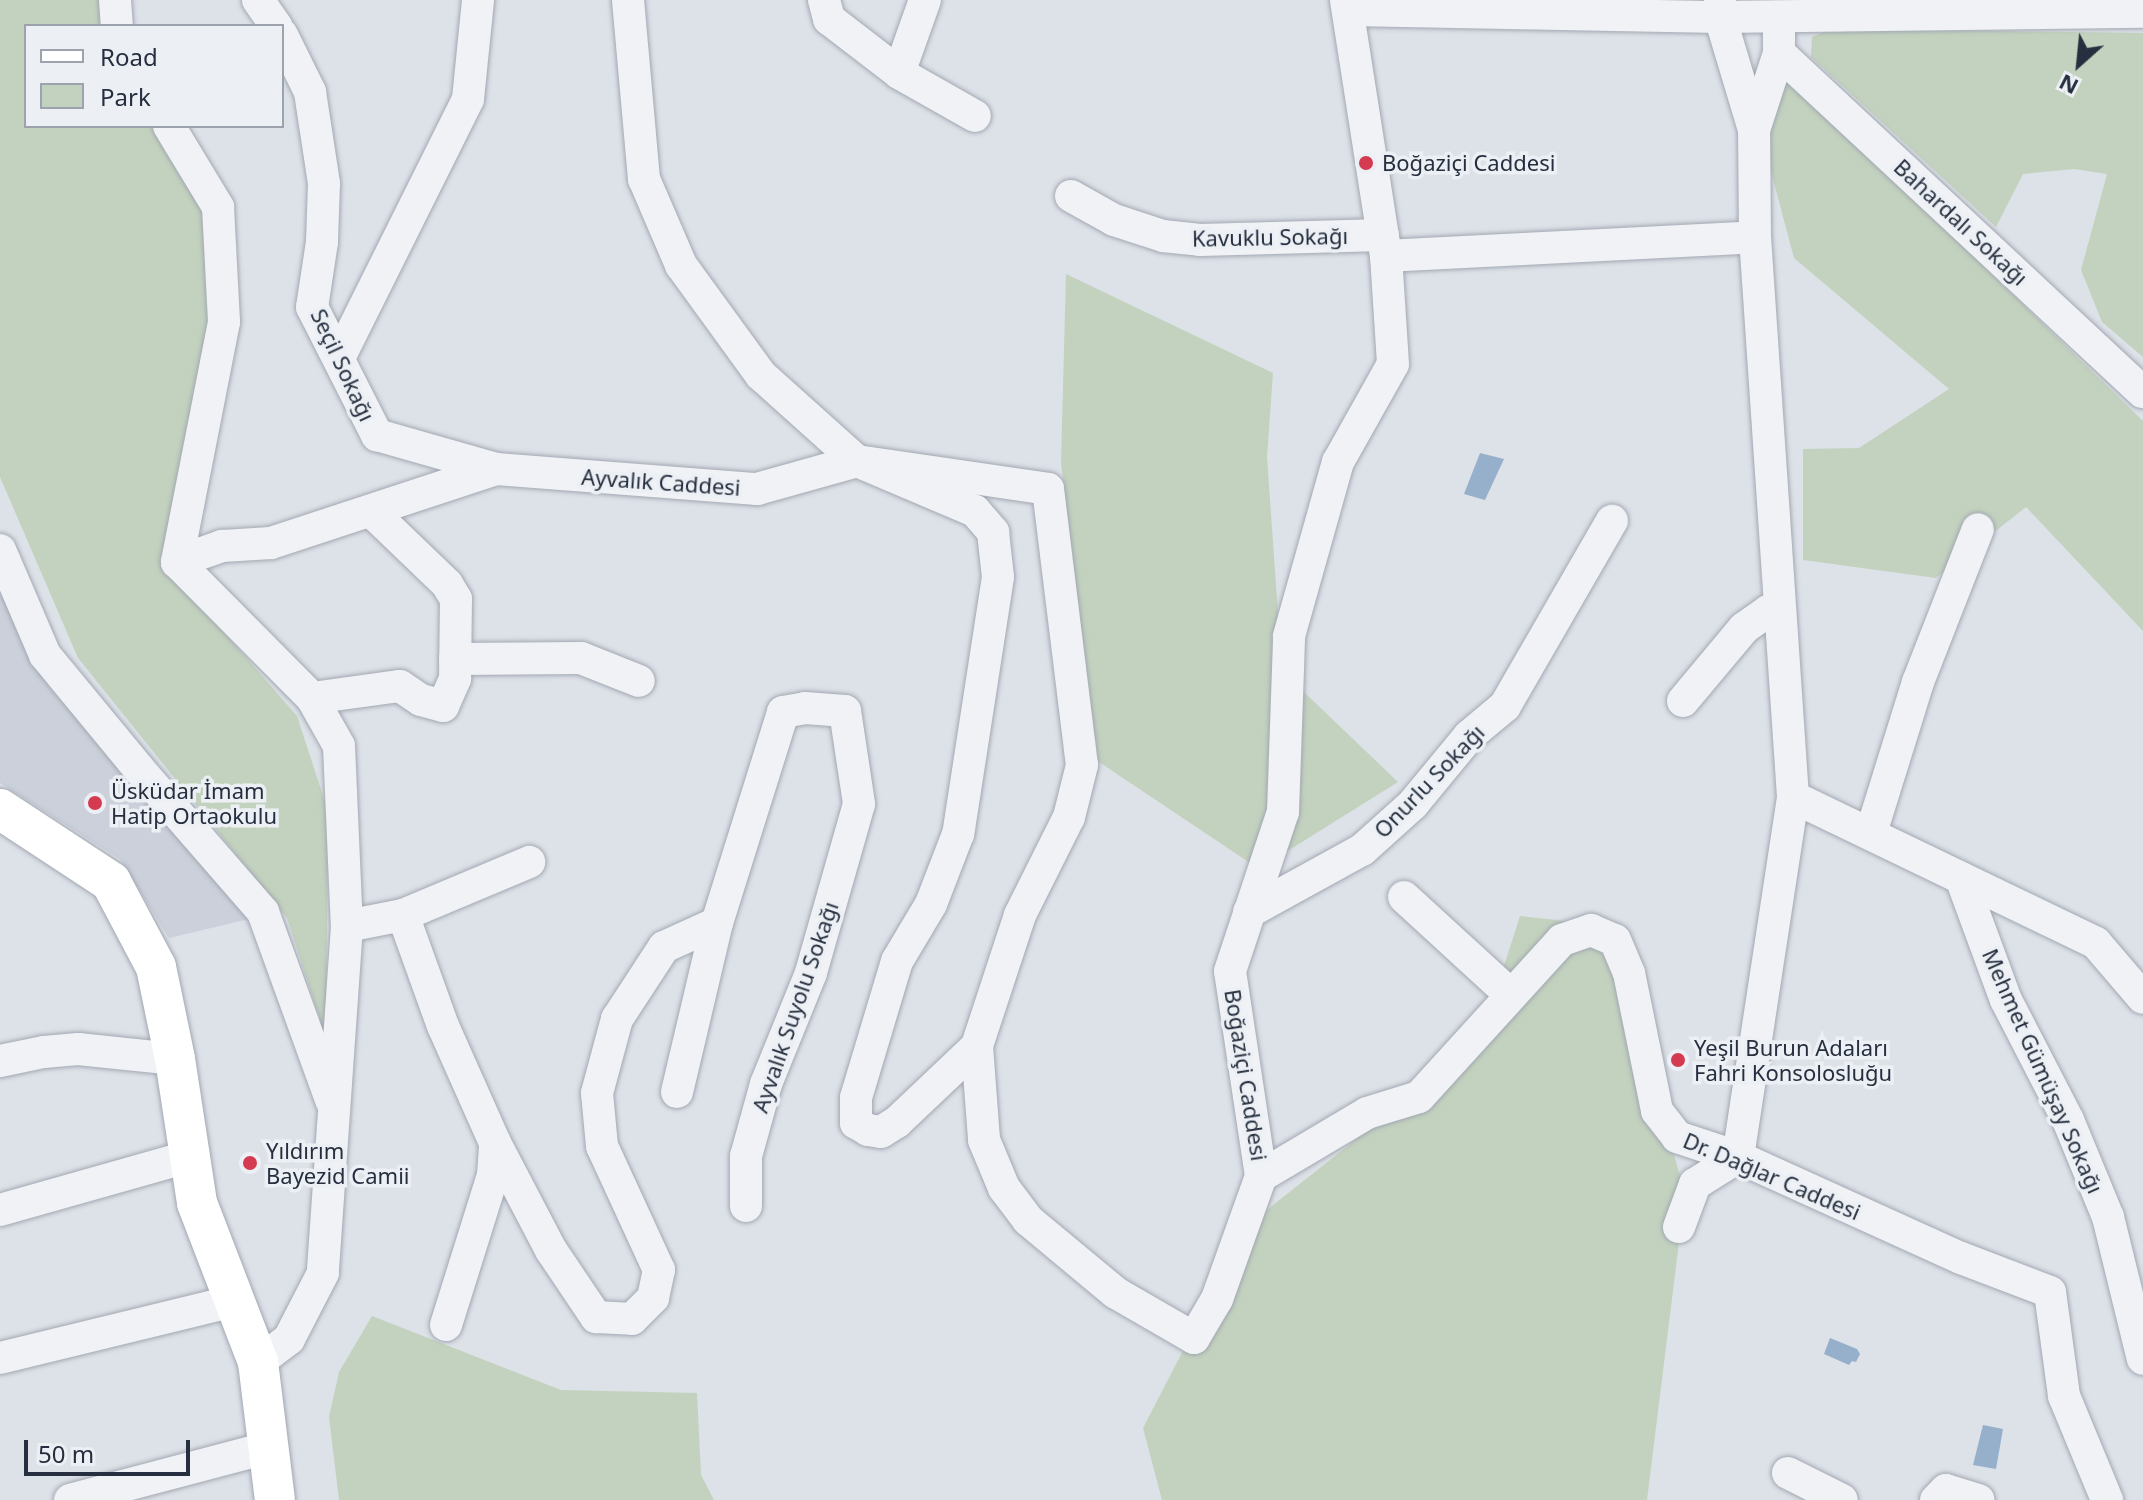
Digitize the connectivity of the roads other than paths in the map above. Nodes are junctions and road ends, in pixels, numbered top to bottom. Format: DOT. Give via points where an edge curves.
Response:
graph roads {
  1 [pos="115,0"];
  2 [pos="258,0"];
  3 [pos="478,0"];
  4 [pos="628,0"];
  5 [pos="824,0"];
  6 [pos="925,0"];
  7 [pos="1348,5"];
  8 [pos="1720,9"];
  9 [pos="2143,12"];
  10 [pos="1778,15"];
  11 [pos="117,24"];
  12 [pos="275,24"];
  13 [pos="284,39"];
  14 [pos="1779,53"];
  15 [pos="899,73"];
  16 [pos="975,116"];
  17 [pos="170,128"];
  18 [pos="1754,130"];
  19 [pos="1071,196"];
  20 [pos="1755,237"];
  21 [pos="1384,246"];
  22 [pos="339,358"];
  23 [pos="2143,392"];
  24 [pos="857,461"];
  25 [pos="496,469"];
  26 [pos="371,511"];
  27 [pos="1612,521"];
  28 [pos="1978,529"];
  29 [pos="0,550"];
  30 [pos="177,562"];
  31 [pos="1779,610"];
  32 [pos="455,659"];
  33 [pos="639,681"];
  34 [pos="312,698"];
  35 [pos="1683,701"];
  36 [pos="1793,797"];
  37 [pos="0,809"];
  38 [pos="1871,833"];
  39 [pos="529,862"];
  40 [pos="1961,878"];
  41 [pos="1404,897"];
  42 [pos="1249,912"];
  43 [pos="403,915"];
  44 [pos="717,923"];
  45 [pos="347,926"];
  46 [pos="1510,994"];
  47 [pos="2143,998"];
  48 [pos="977,1046"];
  49 [pos="175,1059"];
  50 [pos="0,1061"];
  51 [pos="677,1092"];
  52 [pos="336,1114"];
  53 [pos="495,1143"];
  54 [pos="191,1156"];
  55 [pos="1738,1157"];
  56 [pos="1261,1176"];
  57 [pos="746,1206"];
  58 [pos="0,1210"];
  59 [pos="1679,1227"];
  60 [pos="234,1301"];
  61 [pos="446,1325"];
  62 [pos="0,1358"];
  63 [pos="2143,1359"];
  64 [pos="258,1362"];
  65 [pos="270,1447"];
  66 [pos="1788,1473"];
  67 [pos="70,1500"];
  68 [pos="275,1500"];
  69 [pos="1842,1500"];
  70 [pos="1936,1500"];
  71 [pos="1978,1500"];
  72 [pos="2107,1500"];
  1 -- 11 [label="street"];
  2 -- 12 [label="street"];
  3 -- 22 [label="street" via="468,99"];
  4 -- 24 [label="street" via="644,179 681,265 761,375"];
  5 -- 15 [label="street" via="829,19"];
  6 -- 15 [label="street"];
  7 -- 8 [label="street"];
  7 -- 21 [label="street, Boğaziçi Caddesi"];
  8 -- 10 [label="street"];
  8 -- 18 [label="street"];
  9 -- 10 [label="street"];
  10 -- 14 [label="street"];
  13 -- 22 [label="street, Seçil Sokağı" via="310,92 324,184 312,307"];
  14 -- 18 [label="street"];
  14 -- 23 [label="street, Bahardalı Sokağı"];
  15 -- 16 [label="street"];
  17 -- 30 [label="street" via="218,207 224,322"];
  18 -- 20 [label="street"];
  19 -- 21 [label="street, Kavuklu Sokağı" via="1114,220 1163,236"];
  20 -- 21 [label="street, Kavuklu Sokağı"];
  20 -- 31 [label="street"];
  21 -- 42 [label="street, Boğaziçi Caddesi" via="1393,364 1338,462 1289,636 1283,812"];
  22 -- 25 [label="street, Seçil Sokağı" via="377,435"];
  24 -- 25 [label="street, Ayvalık Caddesi" via="757,489"];
  24 -- 48 [label="street" via="1048,489 1082,765 1069,817 1020,915"];
  24 -- 48 [label="street" via="975,511 993,532 998,577 958,834 931,904 897,961 856,1098 856,1123 881,1132 897,1122"];
  25 -- 26 [label="street, Ayvalık Caddesi"];
  26 -- 30 [label="street, Ayvalık Caddesi" via="271,543 222,546"];
  26 -- 32 [label="street" via="456,599"];
  27 -- 42 [label="street, Onurlu Sokağı" via="1505,706 1469,736 1413,804 1362,850"];
  28 -- 38 [label="street" via="1918,682"];
  29 -- 52 [label="street" via="45,655 263,912"];
  30 -- 34 [label="street"];
  31 -- 35 [label="street" via="1768,611 1744,628"];
  31 -- 36 [label="street"];
  32 -- 33 [label="street" via="581,658"];
  32 -- 34 [label="street" via="455,679 443,706 400,686"];
  34 -- 45 [label="street" via="339,746"];
  36 -- 38 [label="street"];
  36 -- 55 [label="street"];
  37 -- 49 [label="main road" via="111,882 156,967"];
  38 -- 40 [label="street"];
  39 -- 43 [label="street"];
  40 -- 47 [label="street" via="2096,943"];
  40 -- 63 [label="street, Mehmet Gümüşay Sokağı" via="2006,1000 2068,1120 2108,1217"];
  41 -- 46 [label="street"];
  42 -- 56 [label="street, Boğaziçi Caddesi" via="1230,971"];
  43 -- 45 [label="street"];
  43 -- 53 [label="street" via="443,1026"];
  44 -- 51 [label="street, Ayvalık Suyolu Sokağı"];
  44 -- 53 [label="street" via="664,947 617,1019 597,1093 602,1146 659,1270 653,1298 632,1319 596,1317 551,1250"];
  44 -- 57 [label="street, Ayvalık Suyolu Sokağı" via="783,712 845,711 859,804 811,973 766,1084 746,1156"];
  45 -- 52 [label="street"];
  46 -- 55 [label="street, Dr. Dağlar Caddesi" via="1562,940 1591,930 1615,940 1629,973 1657,1111 1677,1137"];
  46 -- 56 [label="street, Dr. Dağlar Caddesi" via="1419,1097 1367,1113"];
  48 -- 56 [label="street" via="984,1140 1004,1188 1028,1220 1116,1293 1194,1338 1217,1299"];
  49 -- 50 [label="street" via="78,1049"];
  49 -- 54 [label="main road"];
  52 -- 64 [label="street" via="323,1273 289,1339"];
  53 -- 61 [label="street" via="493,1175"];
  54 -- 58 [label="street"];
  54 -- 60 [label="main road" via="197,1203"];
  55 -- 59 [label="street" via="1695,1184"];
  55 -- 72 [label="street, Dr. Dağlar Caddesi" via="1961,1258 2050,1292 2064,1396"];
  60 -- 62 [label="street"];
  60 -- 64 [label="main road"];
  64 -- 65 [label="main road"];
  65 -- 67 [label="street"];
  65 -- 68 [label="main road"];
  66 -- 69 [label="street"];
  70 -- 71 [label="street" via="1946,1490"];
}
